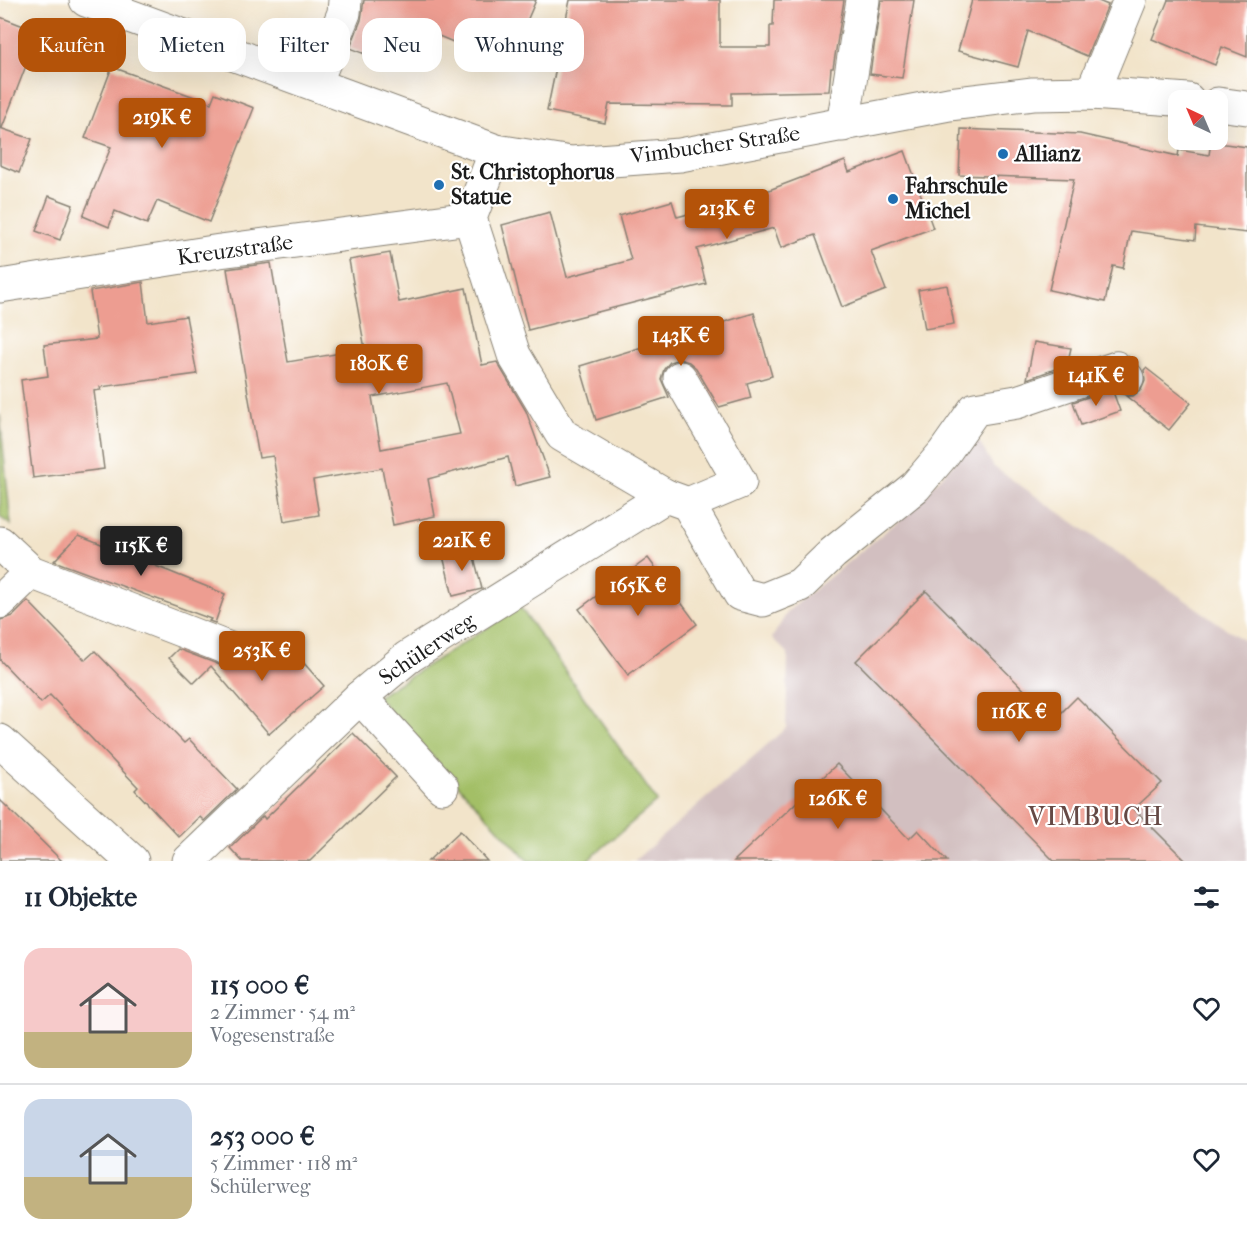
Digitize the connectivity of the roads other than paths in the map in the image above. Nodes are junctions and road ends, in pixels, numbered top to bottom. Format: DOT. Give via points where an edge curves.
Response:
graph roads {
  1 [pos="87,0"];
  2 [pos="345,0"];
  3 [pos="863,0"];
  4 [pos="1130,0"];
  5 [pos="315,84"];
  6 [pos="1092,93"];
  7 [pos="1168,99"];
  8 [pos="1228,105"];
  9 [pos="1247,108"];
  10 [pos="843,125"];
  11 [pos="496,151"];
  12 [pos="470,218"];
  13 [pos="0,286"];
  14 [pos="680,378"];
  15 [pos="1127,378"];
  16 [pos="677,500"];
  17 [pos="0,543"];
  18 [pos="31,572"];
  19 [pos="0,602"];
  20 [pos="227,648"];
  21 [pos="360,697"];
  22 [pos="0,741"];
  23 [pos="442,787"];
  24 [pos="132,861"];
  25 [pos="189,861"];
  1 -- 5 [label="street, Vimbucher Straße"];
  2 -- 5 [label="street" via="344,13"];
  3 -- 10 [label="street"];
  4 -- 6 [label="street"];
  5 -- 11 [label="street, Vimbucher Straße"];
  6 -- 7 [label="street, Vimbucher Straße"];
  6 -- 10 [label="street, Vimbucher Straße" via="1033,94 949,104"];
  8 -- 9 [label="street"];
  10 -- 11 [label="street, Vimbucher Straße" via="680,155 571,163"];
  11 -- 12 [label="street"];
  12 -- 13 [label="street, Kreuzstraße" via="231,249"];
  12 -- 16 [label="street" via="514,355 562,435"];
  14 -- 16 [label="street, Schülerweg" via="740,482"];
  15 -- 16 [label="street" via="1116,368 1017,402 975,409 915,487 800,585 763,600 740,594"];
  16 -- 21 [label="street, Schülerweg" via="408,657"];
  17 -- 18 [label="street"];
  18 -- 19 [label="street"];
  18 -- 20 [label="street"];
  21 -- 23 [label="street"];
  21 -- 25 [label="street, Schülerweg"];
  22 -- 24 [label="street"];
}
